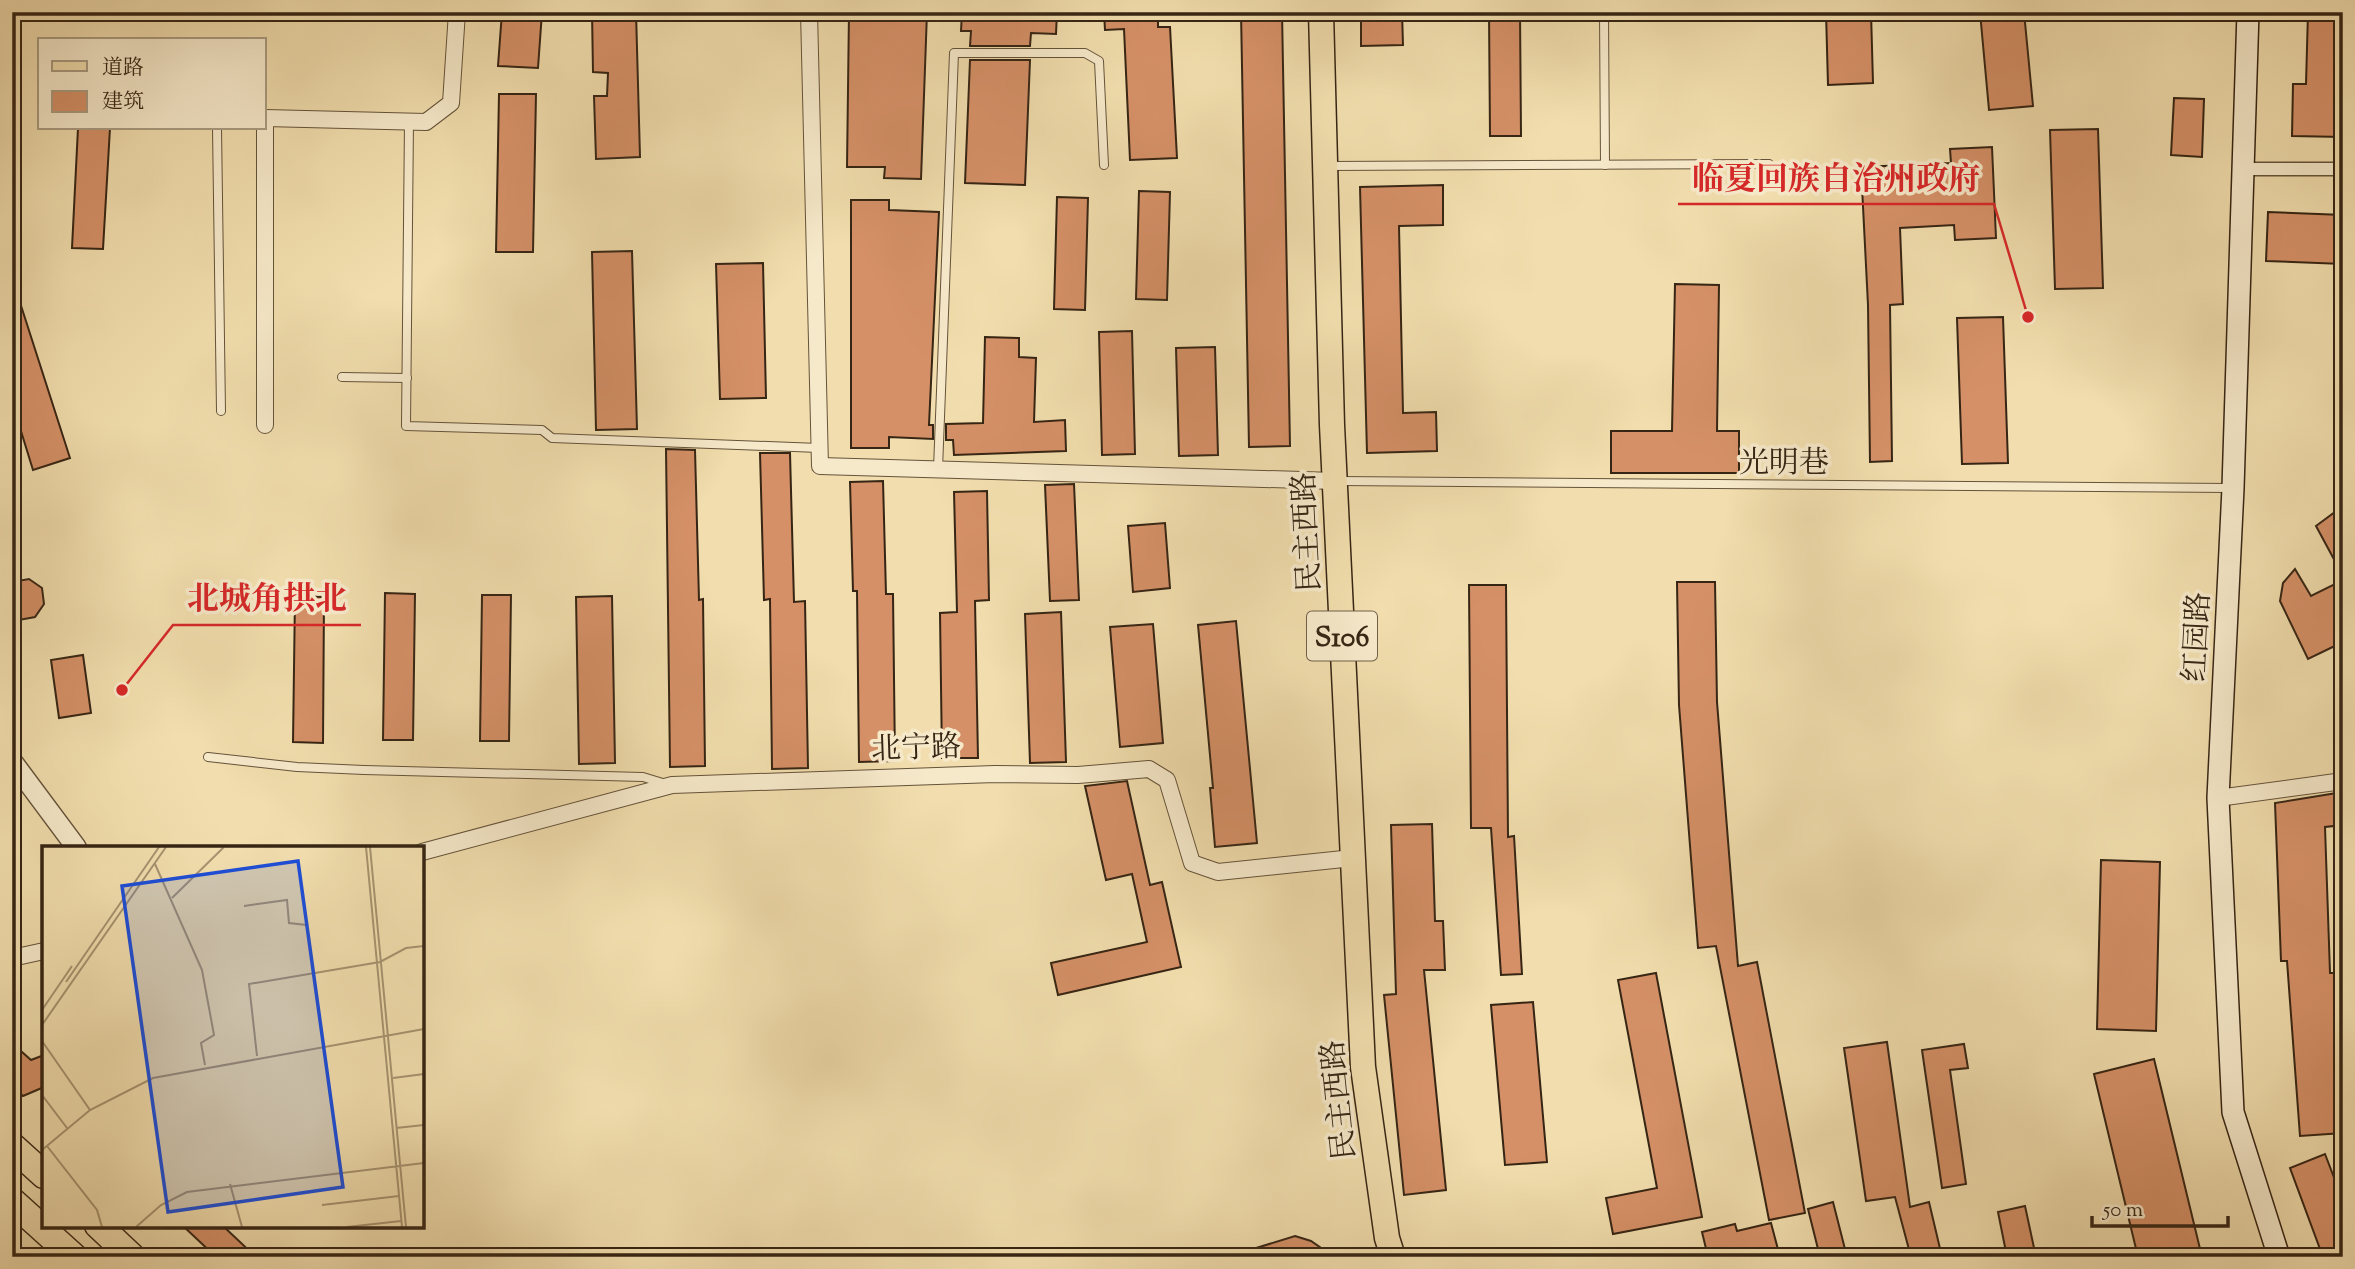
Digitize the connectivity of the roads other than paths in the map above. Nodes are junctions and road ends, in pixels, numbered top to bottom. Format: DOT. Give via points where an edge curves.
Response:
graph roads {
  1 [pos="457,12"];
  2 [pos="808,12"];
  3 [pos="1321,12"];
  4 [pos="1604,12"];
  5 [pos="2248,12"];
  6 [pos="266,118"];
  7 [pos="409,121"];
  8 [pos="217,130"];
  9 [pos="264,130"];
  10 [pos="1769,164"];
  11 [pos="1104,165"];
  12 [pos="1605,165"];
  13 [pos="1325,166"];
  14 [pos="2244,169"];
  15 [pos="2343,169"];
  16 [pos="342,377"];
  17 [pos="407,378"];
  18 [pos="221,411"];
  19 [pos="265,425"];
  20 [pos="820,447"];
  21 [pos="937,469"];
  22 [pos="1335,481"];
  23 [pos="2234,488"];
  24 [pos="208,757"];
  25 [pos="12,761"];
  26 [pos="2343,781"];
  27 [pos="672,785"];
  28 [pos="2218,798"];
  29 [pos="75,846"];
  30 [pos="424,851"];
  31 [pos="1353,858"];
  32 [pos="42,951"];
  33 [pos="12,958"];
  34 [pos="12,1146"];
  35 [pos="42,1173"];
  36 [pos="12,1201"];
  37 [pos="114,1240"];
  38 [pos="74,1257"];
  39 [pos="137,1257"];
  40 [pos="1393,1257"];
  41 [pos="2279,1257"];
  1 -- 7 [label="street" via="451,103 426,122"];
  2 -- 20 [label="street"];
  3 -- 13 [label="main road, 民主西路 / S106"];
  4 -- 12 [label="lane"];
  5 -- 14 [label="main road, 红园路"];
  6 -- 7 [label="street"];
  7 -- 17 [label="lane"];
  8 -- 18 [label="lane"];
  9 -- 19 [label="street"];
  10 -- 12 [label="lane"];
  11 -- 21 [label="lane" via="1098,61 1085,53 954,53"];
  12 -- 13 [label="lane"];
  13 -- 22 [label="main road, 民主西路 / S106"];
  14 -- 15 [label="street"];
  14 -- 23 [label="main road, 红园路"];
  16 -- 17 [label="lane"];
  17 -- 20 [label="lane" via="406,426 542,430 552,439"];
  20 -- 21 [label="street" via="820,466"];
  21 -- 22 [label="street"];
  22 -- 23 [label="lane, 光明巷"];
  22 -- 31 [label="main road, 民主西路 / S106"];
  23 -- 28 [label="main road, 红园路"];
  24 -- 27 [label="lane" via="364,771 643,777"];
  25 -- 29 [label="street"];
  26 -- 28 [label="street"];
  27 -- 30 [label="street, 北宁路"];
  27 -- 31 [label="street, 北宁路" via="1078,775 1149,769 1167,780 1192,863 1218,872"];
  28 -- 41 [label="main road, 红园路" via="2233,1112"];
  31 -- 40 [label="main road, 民主西路 / S106" via="1363,1067"];
  32 -- 33 [label="street"];
  34 -- 35 [label="highway"];
  36 -- 38 [label="highway"];
  37 -- 39 [label="highway"];
}
